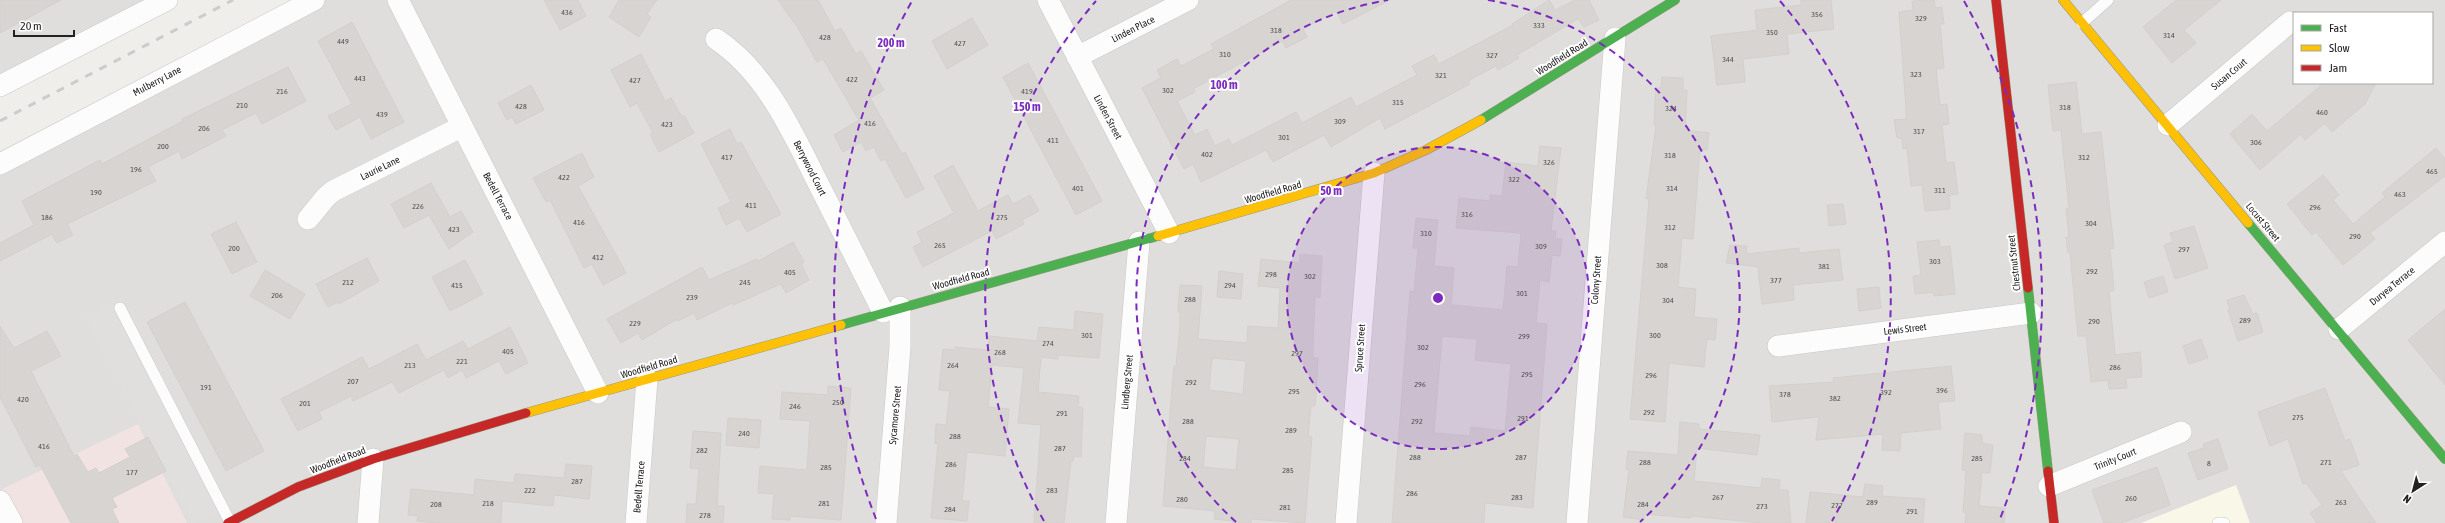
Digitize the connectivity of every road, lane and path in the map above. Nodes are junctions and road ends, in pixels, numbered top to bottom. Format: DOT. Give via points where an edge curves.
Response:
graph roads {
  1 [pos="167,0"];
  2 [pos="314,0"];
  3 [pos="398,0"];
  4 [pos="1048,0"];
  5 [pos="1188,0"];
  6 [pos="1675,0"];
  7 [pos="1996,0"];
  8 [pos="2063,0"];
  9 [pos="2108,0"];
  10 [pos="2290,22"];
  11 [pos="2082,23"];
  12 [pos="1615,38"];
  13 [pos="716,40"];
  14 [pos="1078,57"];
  15 [pos="0,86"];
  16 [pos="2168,125"];
  17 [pos="461,127"];
  18 [pos="0,164"];
  19 [pos="1374,173"];
  20 [pos="308,219"];
  21 [pos="1169,233"];
  22 [pos="1139,242"];
  23 [pos="2445,242"];
  24 [pos="120,308"];
  25 [pos="892,310"];
  26 [pos="2030,313"];
  27 [pos="2339,329"];
  28 [pos="1778,346"];
  29 [pos="648,379"];
  30 [pos="598,393"];
  31 [pos="2181,432"];
  32 [pos="373,459"];
  33 [pos="2445,459"];
  34 [pos="2049,486"];
  35 [pos="0,501"];
  36 [pos="12,523"];
  37 [pos="229,523"];
  38 [pos="368,523"];
  39 [pos="636,523"];
  40 [pos="886,523"];
  41 [pos="1116,523"];
  42 [pos="1346,523"];
  43 [pos="1577,523"];
  44 [pos="2054,523"];
  45 [pos="2218,523"];
  46 [pos="2224,523"];
  1 -- 15 [label="street"];
  2 -- 18 [label="street, Mulberry Lane"];
  3 -- 17 [label="street, Bedell Terrace"];
  4 -- 14 [label="street, Linden Street"];
  5 -- 14 [label="street, Linden Place"];
  6 -- 12 [label="main road, Woodfield Road"];
  7 -- 26 [label="main road, Chestnut Street"];
  8 -- 11 [label="main road, Locust Street"];
  9 -- 11 [label="lane"];
  10 -- 16 [label="street, Susan Court"];
  11 -- 16 [label="main road, Locust Street"];
  12 -- 19 [label="main road, Woodfield Road" via="1491,115 1426,150"];
  12 -- 43 [label="street, Colony Street"];
  13 -- 25 [label="street, Berrywood Court" via="732,50 779,107"];
  14 -- 21 [label="street, Linden Street"];
  16 -- 27 [label="main road, Locust Street"];
  17 -- 20 [label="street, Laurie Lane" via="333,191"];
  17 -- 30 [label="street, Bedell Terrace"];
  19 -- 21 [label="main road, Woodfield Road"];
  19 -- 42 [label="street, Spruce Street"];
  21 -- 22 [label="main road, Woodfield Road"];
  22 -- 25 [label="main road, Woodfield Road"];
  22 -- 41 [label="street, Lindberg Street"];
  23 -- 27 [label="street, Duryea Terrace"];
  24 -- 37 [label="lane"];
  25 -- 29 [label="main road, Woodfield Road"];
  25 -- 40 [label="street, Sycamore Street" via="900,347"];
  26 -- 28 [label="street, Lewis Street"];
  26 -- 34 [label="main road, Chestnut Street"];
  27 -- 33 [label="main road, Locust Street"];
  29 -- 30 [label="main road, Woodfield Road"];
  29 -- 39 [label="street, Bedell Terrace"];
  30 -- 32 [label="main road, Woodfield Road"];
  31 -- 34 [label="street, Trinity Court"];
  32 -- 37 [label="main road, Woodfield Road" via="298,487"];
  32 -- 38 [label="street"];
  34 -- 44 [label="main road, Chestnut Street"];
  35 -- 36 [label="street"];
  45 -- 46 [label="lane"];
}
